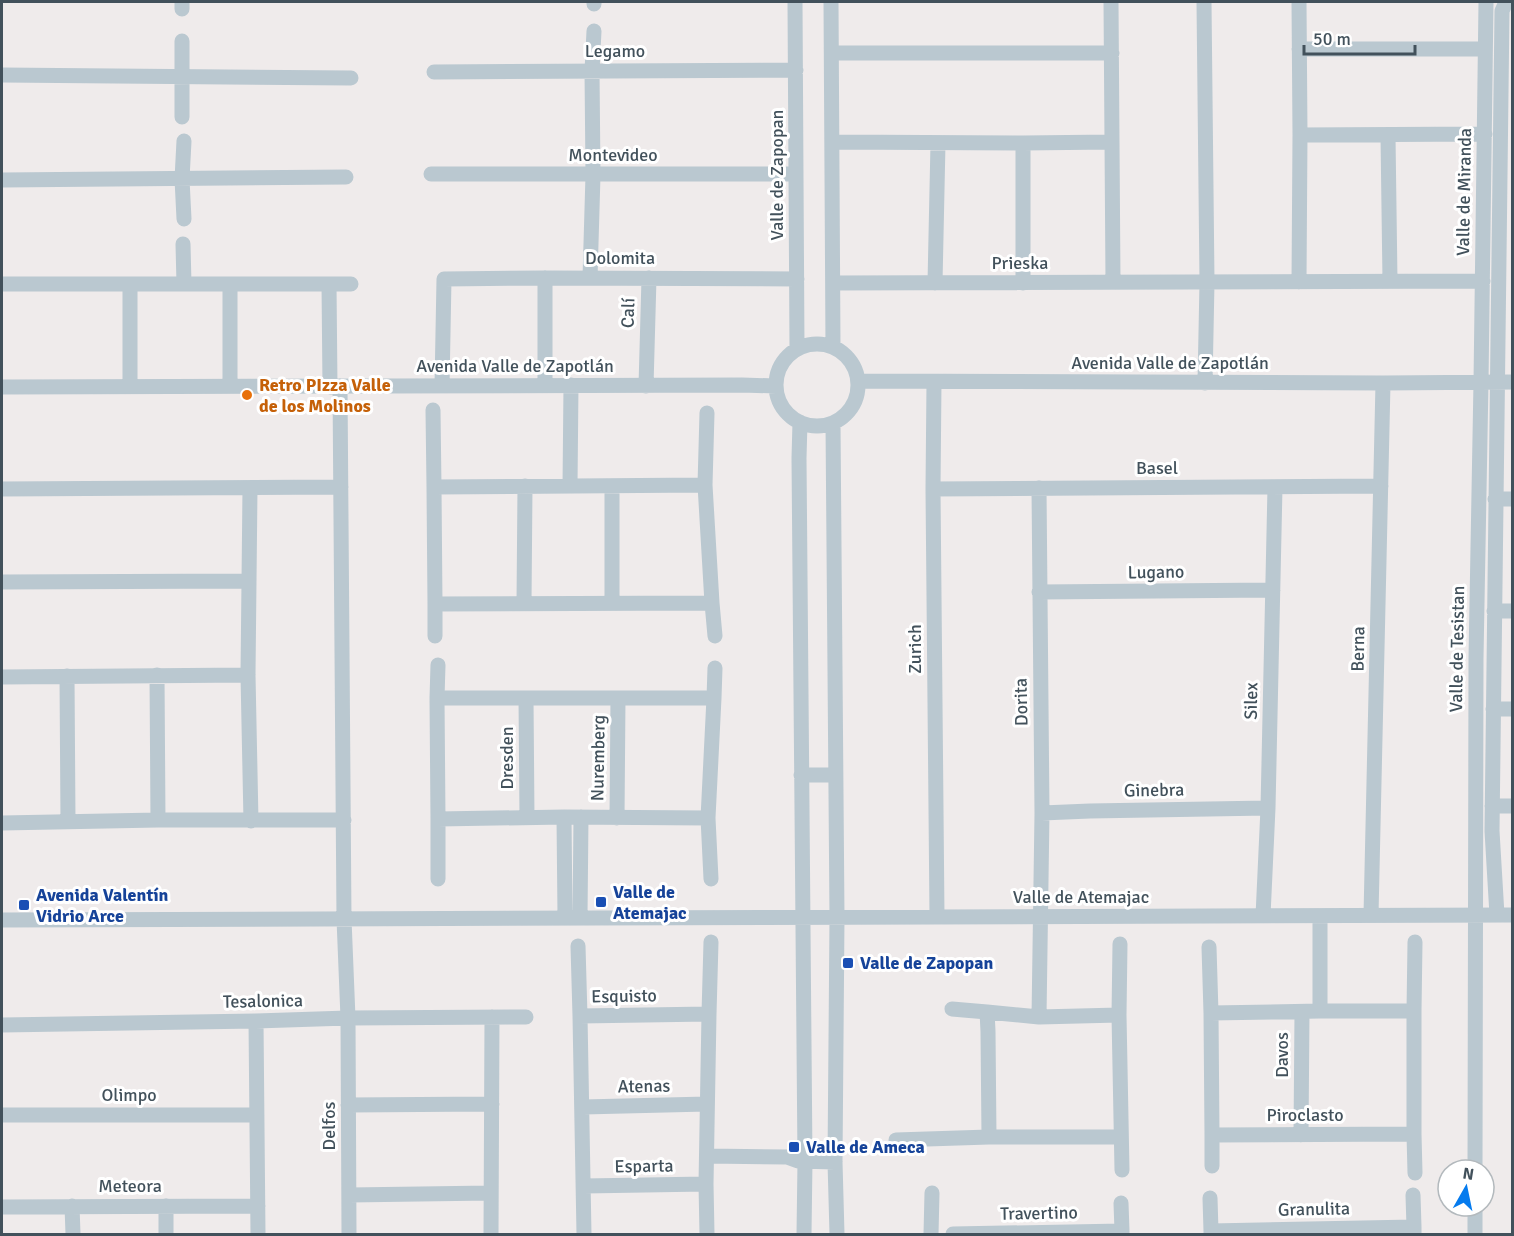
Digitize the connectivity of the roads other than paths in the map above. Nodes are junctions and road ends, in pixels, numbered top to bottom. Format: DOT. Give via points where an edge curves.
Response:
graph roads {
  1 [pos="795,2"];
  2 [pos="831,2"];
  3 [pos="1111,2"];
  4 [pos="1204,2"];
  5 [pos="1299,2"];
  6 [pos="1486,2"];
  7 [pos="1506,2"];
  8 [pos="594,31"];
  9 [pos="182,41"];
  10 [pos="1299,49"];
  11 [pos="1485,49"];
  12 [pos="1112,52"];
  13 [pos="832,54"];
  14 [pos="796,70"];
  15 [pos="592,71"];
  16 [pos="434,72"];
  17 [pos="2,75"];
  18 [pos="182,76"];
  19 [pos="351,78"];
  20 [pos="183,117"];
  21 [pos="1485,134"];
  22 [pos="1300,135"];
  23 [pos="1388,135"];
  24 [pos="184,141"];
  25 [pos="1112,141"];
  26 [pos="832,142"];
  27 [pos="938,143"];
  28 [pos="1023,143"];
  29 [pos="431,174"];
  30 [pos="796,174"];
  31 [pos="593,175"];
  32 [pos="346,177"];
  33 [pos="182,179"];
  34 [pos="2,180"];
  35 [pos="184,219"];
  36 [pos="183,244"];
  37 [pos="545,278"];
  38 [pos="590,278"];
  39 [pos="649,278"];
  40 [pos="796,279"];
  41 [pos="1390,281"];
  42 [pos="1483,281"];
  43 [pos="1023,282"];
  44 [pos="1113,282"];
  45 [pos="1207,282"];
  46 [pos="1299,282"];
  47 [pos="833,283"];
  48 [pos="935,283"];
  49 [pos="2,284"];
  50 [pos="130,284"];
  51 [pos="184,284"];
  52 [pos="230,284"];
  53 [pos="329,284"];
  54 [pos="351,284"];
  55 [pos="833,347"];
  56 [pos="797,349"];
  57 [pos="858,381"];
  58 [pos="934,382"];
  59 [pos="1481,382"];
  60 [pos="1505,382"];
  61 [pos="1205,383"];
  62 [pos="1383,383"];
  63 [pos="545,385"];
  64 [pos="571,385"];
  65 [pos="230,386"];
  66 [pos="335,386"];
  67 [pos="442,386"];
  68 [pos="646,386"];
  69 [pos="776,386"];
  70 [pos="130,387"];
  71 [pos="2,389"];
  72 [pos="433,410"];
  73 [pos="706,413"];
  74 [pos="800,422"];
  75 [pos="833,423"];
  76 [pos="705,485"];
  77 [pos="525,486"];
  78 [pos="570,486"];
  79 [pos="612,486"];
  80 [pos="1381,486"];
  81 [pos="341,487"];
  82 [pos="434,487"];
  83 [pos="1275,487"];
  84 [pos="250,488"];
  85 [pos="1039,488"];
  86 [pos="2,489"];
  87 [pos="933,489"];
  88 [pos="1496,499"];
  89 [pos="1512,499"];
  90 [pos="249,581"];
  91 [pos="2,582"];
  92 [pos="1273,590"];
  93 [pos="1039,592"];
  94 [pos="524,603"];
  95 [pos="612,603"];
  96 [pos="712,603"];
  97 [pos="435,604"];
  98 [pos="1494,611"];
  99 [pos="1512,611"];
  100 [pos="435,636"];
  101 [pos="715,636"];
  102 [pos="438,665"];
  103 [pos="715,668"];
  104 [pos="157,675"];
  105 [pos="248,675"];
  106 [pos="2,676"];
  107 [pos="67,676"];
  108 [pos="437,698"];
  109 [pos="526,698"];
  110 [pos="618,698"];
  111 [pos="714,698"];
  112 [pos="1493,709"];
  113 [pos="1512,709"];
  114 [pos="801,775"];
  115 [pos="835,775"];
  116 [pos="1492,806"];
  117 [pos="1512,806"];
  118 [pos="1268,808"];
  119 [pos="1041,813"];
  120 [pos="564,817"];
  121 [pos="581,817"];
  122 [pos="527,818"];
  123 [pos="617,818"];
  124 [pos="708,818"];
  125 [pos="438,819"];
  126 [pos="158,820"];
  127 [pos="344,820"];
  128 [pos="69,821"];
  129 [pos="251,821"];
  130 [pos="2,823"];
  131 [pos="438,879"];
  132 [pos="711,879"];
  133 [pos="1371,915"];
  134 [pos="1474,915"];
  135 [pos="1505,915"];
  136 [pos="937,916"];
  137 [pos="1041,916"];
  138 [pos="1263,916"];
  139 [pos="1320,916"];
  140 [pos="572,917"];
  141 [pos="803,917"];
  142 [pos="837,917"];
  143 [pos="344,919"];
  144 [pos="2,920"];
  145 [pos="711,942"];
  146 [pos="1415,942"];
  147 [pos="1120,944"];
  148 [pos="578,946"];
  149 [pos="1209,947"];
  150 [pos="952,1009"];
  151 [pos="1320,1011"];
  152 [pos="1414,1011"];
  153 [pos="987,1012"];
  154 [pos="1302,1012"];
  155 [pos="1211,1013"];
  156 [pos="709,1014"];
  157 [pos="1119,1015"];
  158 [pos="580,1016"];
  159 [pos="492,1017"];
  160 [pos="526,1017"];
  161 [pos="1039,1017"];
  162 [pos="348,1018"];
  163 [pos="256,1021"];
  164 [pos="2,1024"];
  165 [pos="492,1104"];
  166 [pos="707,1104"];
  167 [pos="348,1105"];
  168 [pos="583,1107"];
  169 [pos="2,1115"];
  170 [pos="257,1115"];
  171 [pos="1414,1134"];
  172 [pos="1212,1135"];
  173 [pos="1301,1135"];
  174 [pos="989,1137"];
  175 [pos="1121,1137"];
  176 [pos="896,1140"];
  177 [pos="1475,1158"];
  178 [pos="707,1161"];
  179 [pos="802,1161"];
  180 [pos="835,1162"];
  181 [pos="1212,1166"];
  182 [pos="1122,1170"];
  183 [pos="1415,1173"];
  184 [pos="706,1184"];
  185 [pos="584,1186"];
  186 [pos="491,1193"];
  187 [pos="932,1193"];
  188 [pos="349,1195"];
  189 [pos="1413,1195"];
  190 [pos="1210,1198"];
  191 [pos="1121,1203"];
  192 [pos="72,1206"];
  193 [pos="166,1206"];
  194 [pos="258,1206"];
  195 [pos="2,1207"];
  196 [pos="1475,1218"];
  197 [pos="1301,1231"];
  198 [pos="1414,1231"];
  199 [pos="1122,1233"];
  200 [pos="1211,1233"];
  201 [pos="73,1234"];
  202 [pos="166,1234"];
  203 [pos="258,1234"];
  204 [pos="349,1234"];
  205 [pos="491,1234"];
  206 [pos="584,1234"];
  207 [pos="707,1234"];
  208 [pos="804,1234"];
  209 [pos="837,1234"];
  210 [pos="931,1234"];
  211 [pos="953,1234"];
  212 [pos="1029,1234"];
  213 [pos="1475,1234"];
  1 -- 14 [label="street, Valle de Zapopan"];
  2 -- 13 [label="street"];
  3 -- 12 [label="street"];
  4 -- 45 [label="street"];
  5 -- 10 [label="street"];
  6 -- 11 [label="street, Valle de Miranda"];
  7 -- 60 [label="street" via="1502,11"];
  8 -- 15 [label="street"];
  9 -- 18 [label="street"];
  10 -- 11 [label="street"];
  10 -- 22 [label="street"];
  11 -- 21 [label="street, Valle de Miranda"];
  12 -- 13 [label="street"];
  12 -- 25 [label="street"];
  13 -- 26 [label="street"];
  14 -- 15 [label="street, Legamo"];
  14 -- 30 [label="street, Valle de Zapopan"];
  15 -- 16 [label="street, Legamo"];
  15 -- 31 [label="street"];
  17 -- 18 [label="street"];
  18 -- 19 [label="street"];
  18 -- 20 [label="street"];
  21 -- 23 [label="street"];
  21 -- 42 [label="street, Valle de Miranda"];
  22 -- 23 [label="street"];
  22 -- 46 [label="street"];
  23 -- 41 [label="street"];
  24 -- 33 [label="street"];
  25 -- 28 [label="street"];
  25 -- 44 [label="street"];
  26 -- 27 [label="street"];
  26 -- 47 [label="street"];
  27 -- 28 [label="street"];
  27 -- 48 [label="street"];
  28 -- 43 [label="street"];
  29 -- 31 [label="street, Montevideo"];
  30 -- 31 [label="street, Montevideo"];
  30 -- 40 [label="street, Valle de Zapopan"];
  31 -- 38 [label="street"];
  32 -- 33 [label="street"];
  33 -- 34 [label="street"];
  33 -- 35 [label="street"];
  36 -- 51 [label="street"];
  37 -- 38 [label="street, Dolomita"];
  37 -- 63 [label="street"];
  37 -- 67 [label="street, Dolomita" via="444,279"];
  38 -- 39 [label="street, Dolomita"];
  39 -- 40 [label="street, Dolomita"];
  39 -- 68 [label="street, Calí"];
  40 -- 56 [label="street, Valle de Zapopan"];
  41 -- 42 [label="street, Prieska"];
  41 -- 46 [label="street, Prieska"];
  42 -- 59 [label="street, Valle de Miranda"];
  43 -- 44 [label="street, Prieska"];
  43 -- 48 [label="street, Prieska"];
  44 -- 45 [label="street, Prieska"];
  45 -- 46 [label="street, Prieska"];
  45 -- 61 [label="street"];
  47 -- 48 [label="street, Prieska"];
  47 -- 55 [label="street"];
  49 -- 50 [label="street"];
  50 -- 51 [label="street"];
  50 -- 70 [label="street"];
  51 -- 52 [label="street"];
  52 -- 53 [label="street"];
  52 -- 65 [label="street"];
  53 -- 54 [label="street"];
  53 -- 66 [label="street, Delfos"];
  55 -- 56 [label="street" via="821,344"];
  55 -- 57 [label="street" via="846,355"];
  56 -- 69 [label="street" via="786,359"];
  57 -- 58 [label="street, Avenida Valle de Zapotlán"];
  57 -- 75 [label="street" via="856,398 848,413"];
  58 -- 61 [label="street, Avenida Valle de Zapotlán"];
  58 -- 87 [label="street, Zurich"];
  59 -- 60 [label="street, Avenida Valle de Zapotlán"];
  59 -- 62 [label="street, Avenida Valle de Zapotlán"];
  59 -- 134 [label="street, Valle de Tesistan"];
  60 -- 88 [label="street"];
  61 -- 62 [label="street, Avenida Valle de Zapotlán"];
  62 -- 80 [label="street, Berna"];
  63 -- 64 [label="street, Avenida Valle de Zapotlán"];
  63 -- 67 [label="street, Avenida Valle de Zapotlán"];
  64 -- 68 [label="street, Avenida Valle de Zapotlán"];
  64 -- 78 [label="street"];
  65 -- 66 [label="street, Avenida Valle de Zapotlán"];
  65 -- 70 [label="street, Avenida Valle de Zapotlán"];
  66 -- 67 [label="street, Avenida Valle de Zapotlán"];
  66 -- 81 [label="street, Delfos"];
  68 -- 69 [label="street, Avenida Valle de Zapotlán"];
  69 -- 74 [label="street" via="779,401"];
  70 -- 71 [label="street, Avenida Valle de Zapotlán"];
  72 -- 82 [label="street"];
  73 -- 76 [label="street"];
  74 -- 75 [label="street" via="816,426"];
  74 -- 114 [label="street"];
  75 -- 115 [label="street"];
  76 -- 79 [label="street"];
  76 -- 96 [label="street"];
  77 -- 78 [label="street"];
  77 -- 82 [label="street"];
  77 -- 94 [label="street"];
  78 -- 79 [label="street"];
  79 -- 95 [label="street"];
  80 -- 83 [label="street, Basel"];
  80 -- 133 [label="street, Berna"];
  81 -- 84 [label="street"];
  81 -- 127 [label="street, Delfos"];
  82 -- 97 [label="street"];
  83 -- 85 [label="street, Basel"];
  83 -- 92 [label="street, Silex"];
  84 -- 86 [label="street"];
  84 -- 90 [label="street"];
  85 -- 87 [label="street, Basel"];
  85 -- 93 [label="street, Dorita"];
  87 -- 136 [label="street, Zurich"];
  88 -- 89 [label="street"];
  88 -- 98 [label="street"];
  90 -- 91 [label="street"];
  90 -- 105 [label="street"];
  92 -- 93 [label="street, Lugano"];
  92 -- 118 [label="street, Silex"];
  93 -- 119 [label="street, Dorita"];
  94 -- 95 [label="street"];
  94 -- 97 [label="street"];
  95 -- 96 [label="street"];
  96 -- 101 [label="street"];
  97 -- 100 [label="street"];
  98 -- 99 [label="street"];
  98 -- 112 [label="street"];
  102 -- 108 [label="street"];
  103 -- 111 [label="street"];
  104 -- 105 [label="street"];
  104 -- 107 [label="street"];
  104 -- 126 [label="street"];
  105 -- 129 [label="street"];
  106 -- 107 [label="street"];
  107 -- 128 [label="street"];
  108 -- 109 [label="street"];
  108 -- 125 [label="street"];
  109 -- 110 [label="street"];
  109 -- 122 [label="street, Dresden"];
  110 -- 111 [label="street"];
  110 -- 123 [label="street, Nuremberg"];
  111 -- 124 [label="street"];
  112 -- 113 [label="street"];
  112 -- 116 [label="street"];
  114 -- 115 [label="street"];
  114 -- 141 [label="street"];
  115 -- 142 [label="street"];
  116 -- 117 [label="street"];
  116 -- 135 [label="street"];
  118 -- 119 [label="street, Ginebra"];
  118 -- 138 [label="street, Silex"];
  119 -- 137 [label="street, Dorita"];
  120 -- 121 [label="street"];
  120 -- 122 [label="street"];
  120 -- 140 [label="street"];
  121 -- 123 [label="street"];
  121 -- 140 [label="street"];
  122 -- 125 [label="street"];
  123 -- 124 [label="street"];
  124 -- 132 [label="street"];
  125 -- 131 [label="street"];
  126 -- 128 [label="street"];
  126 -- 129 [label="street"];
  127 -- 129 [label="street"];
  127 -- 143 [label="street, Delfos"];
  128 -- 130 [label="street"];
  133 -- 134 [label="street, Valle de Atemajac"];
  133 -- 139 [label="street, Valle de Atemajac"];
  134 -- 135 [label="street, Valle de Atemajac"];
  134 -- 177 [label="street, Valle de Tesistan"];
  136 -- 137 [label="street, Valle de Atemajac"];
  136 -- 142 [label="street, Valle de Atemajac"];
  137 -- 138 [label="street, Valle de Atemajac"];
  137 -- 161 [label="street, Dorita"];
  138 -- 139 [label="street, Valle de Atemajac"];
  139 -- 151 [label="street"];
  140 -- 141 [label="street, Valle de Atemajac"];
  140 -- 143 [label="street, Valle de Atemajac"];
  141 -- 142 [label="street, Valle de Atemajac"];
  141 -- 179 [label="street"];
  142 -- 180 [label="street"];
  143 -- 144 [label="street, Valle de Atemajac"];
  143 -- 162 [label="street, Delfos"];
  145 -- 156 [label="street"];
  146 -- 152 [label="street"];
  147 -- 157 [label="street"];
  148 -- 158 [label="street"];
  149 -- 155 [label="street"];
  150 -- 153 [label="street"];
  151 -- 152 [label="street"];
  151 -- 154 [label="street"];
  152 -- 171 [label="street"];
  153 -- 161 [label="street"];
  153 -- 174 [label="street"];
  154 -- 155 [label="street"];
  154 -- 173 [label="street, Davos"];
  155 -- 172 [label="street"];
  156 -- 158 [label="street, Esquisto"];
  156 -- 166 [label="street"];
  157 -- 161 [label="street"];
  157 -- 175 [label="street"];
  158 -- 168 [label="street, Esquisto"];
  159 -- 160 [label="street, Tesalonica"];
  159 -- 162 [label="street, Tesalonica"];
  159 -- 165 [label="street"];
  162 -- 163 [label="street, Tesalonica"];
  162 -- 167 [label="street, Delfos"];
  163 -- 164 [label="street, Tesalonica"];
  163 -- 170 [label="street"];
  165 -- 167 [label="street"];
  165 -- 186 [label="street"];
  166 -- 168 [label="street, Atenas"];
  166 -- 178 [label="street"];
  167 -- 188 [label="street, Delfos"];
  168 -- 185 [label="street, Esquisto"];
  169 -- 170 [label="street, Olimpo"];
  170 -- 194 [label="street"];
  171 -- 173 [label="street, Piroclasto"];
  171 -- 183 [label="street"];
  172 -- 173 [label="street, Piroclasto"];
  172 -- 181 [label="street"];
  174 -- 175 [label="street"];
  174 -- 176 [label="street"];
  175 -- 182 [label="street"];
  178 -- 179 [label="street" via="787,1157"];
  178 -- 184 [label="street"];
  179 -- 180 [label="street"];
  179 -- 208 [label="street"];
  180 -- 209 [label="street"];
  184 -- 185 [label="street, Esparta"];
  184 -- 207 [label="street"];
  185 -- 206 [label="street, Esquisto"];
  186 -- 188 [label="street"];
  186 -- 205 [label="street"];
  187 -- 210 [label="street"];
  188 -- 204 [label="street, Delfos"];
  189 -- 198 [label="street"];
  190 -- 200 [label="street"];
  191 -- 199 [label="street"];
  192 -- 193 [label="street, Meteora"];
  192 -- 195 [label="street, Meteora"];
  192 -- 201 [label="street"];
  193 -- 194 [label="street, Meteora"];
  193 -- 202 [label="street"];
  194 -- 203 [label="street"];
  196 -- 213 [label="street"];
  197 -- 198 [label="street, Granulita"];
  197 -- 200 [label="street, Granulita"];
  199 -- 212 [label="street, Travertino"];
  211 -- 212 [label="street, Travertino"];
}
